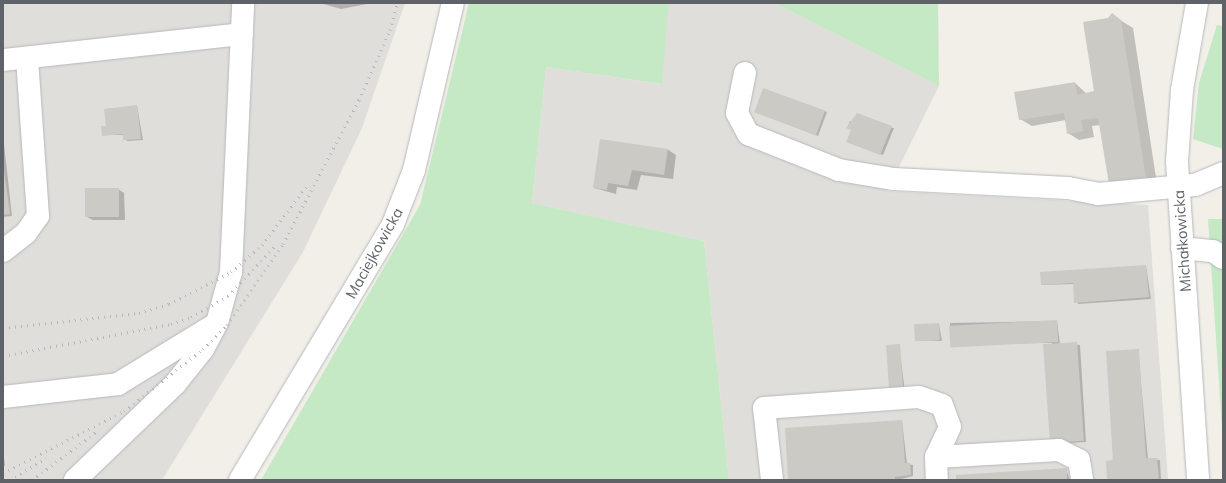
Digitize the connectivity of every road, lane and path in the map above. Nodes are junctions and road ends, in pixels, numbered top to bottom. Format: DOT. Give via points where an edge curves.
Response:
graph roads {
  1 [pos="243,3"];
  2 [pos="453,3"];
  3 [pos="1197,3"];
  4 [pos="242,34"];
  5 [pos="27,58"];
  6 [pos="3,60"];
  7 [pos="745,73"];
  8 [pos="1223,173"];
  9 [pos="1178,186"];
  10 [pos="1182,248"];
  11 [pos="3,251"];
  12 [pos="1223,258"];
  13 [pos="217,323"];
  14 [pos="3,397"];
  15 [pos="936,457"];
  16 [pos="75,480"];
  17 [pos="240,480"];
  18 [pos="772,480"];
  19 [pos="937,480"];
  20 [pos="1082,480"];
  21 [pos="1198,480"];
  1 -- 4 [label="street"];
  2 -- 17 [label="street, Maciejkowicka" via="414,170 393,224"];
  3 -- 9 [label="street, Michałkowicka" via="1182,90"];
  4 -- 5 [label="street"];
  4 -- 13 [label="street" via="231,272"];
  5 -- 6 [label="street"];
  5 -- 11 [label="street" via="38,216 26,233"];
  7 -- 9 [label="street" via="737,113 748,134 839,170 894,179 1068,188 1098,194"];
  8 -- 9 [label="street" via="1195,185"];
  9 -- 10 [label="street, Michałkowicka"];
  10 -- 12 [label="street" via="1213,251"];
  10 -- 21 [label="street, Michałkowicka"];
  13 -- 14 [label="street" via="118,384"];
  13 -- 16 [label="street" via="203,349 175,384"];
  15 -- 18 [label="street" via="950,427 942,405 919,397 764,408"];
  15 -- 19 [label="street"];
  15 -- 20 [label="street" via="1059,450 1079,460"];
}
